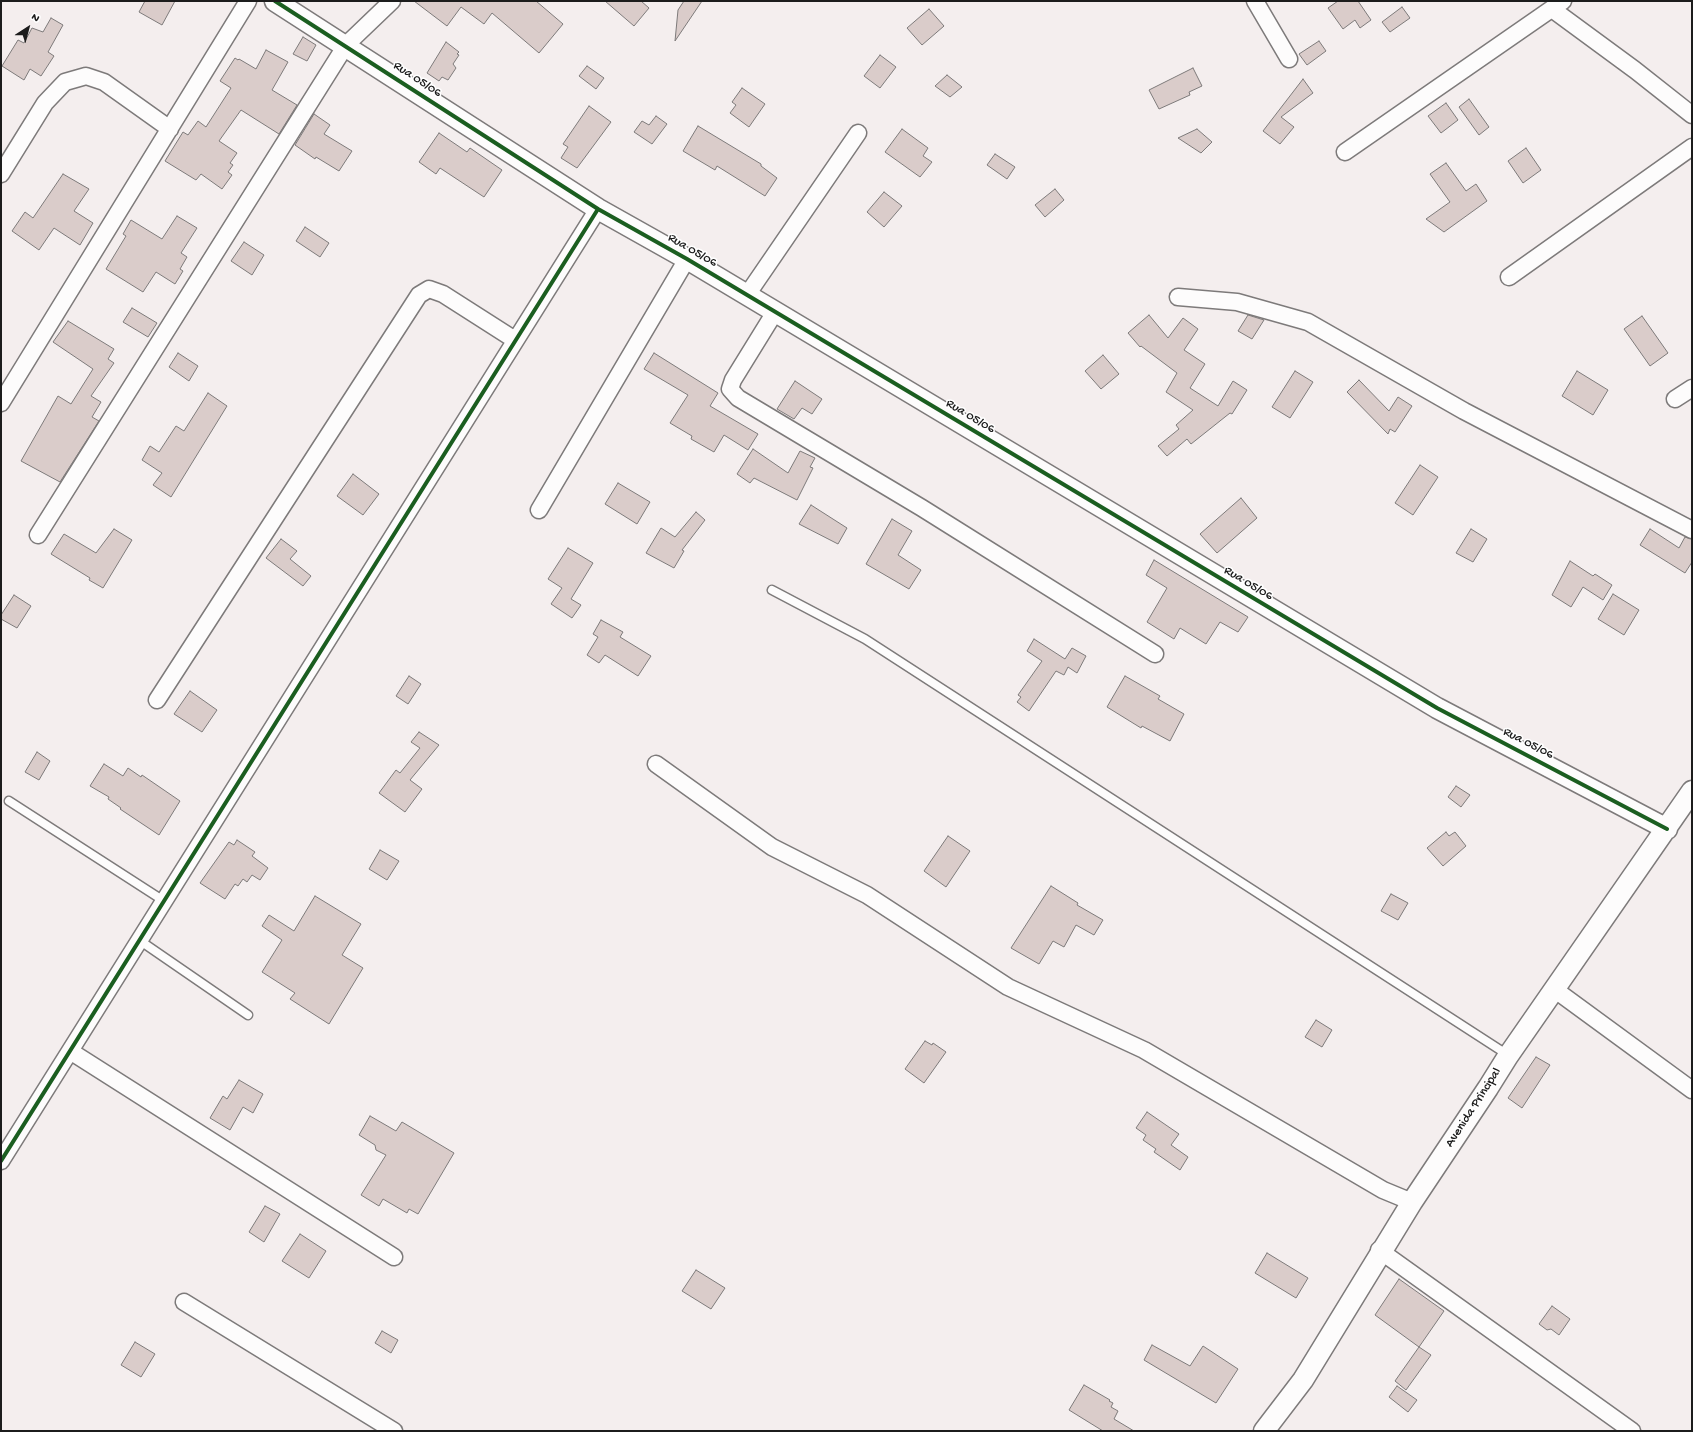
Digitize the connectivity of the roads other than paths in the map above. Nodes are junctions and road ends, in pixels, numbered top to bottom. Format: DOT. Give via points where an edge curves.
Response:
graph roads {
  1 [pos="248,1"];
  2 [pos="275,1"];
  3 [pos="392,1"];
  4 [pos="1255,1"];
  5 [pos="1558,5"];
  6 [pos="346,45"];
  7 [pos="1289,59"];
  8 [pos="1692,115"];
  9 [pos="170,129"];
  10 [pos="858,133"];
  11 [pos="1692,147"];
  12 [pos="1345,152"];
  13 [pos="1,174"];
  14 [pos="598,208"];
  15 [pos="687,259"];
  16 [pos="1509,277"];
  17 [pos="747,296"];
  18 [pos="1178,297"];
  19 [pos="775,312"];
  20 [pos="515,340"];
  21 [pos="1692,388"];
  22 [pos="1675,399"];
  23 [pos="1,403"];
  24 [pos="539,510"];
  25 [pos="1692,530"];
  26 [pos="38,535"];
  27 [pos="772,590"];
  28 [pos="1155,654"];
  29 [pos="157,700"];
  30 [pos="656,764"];
  31 [pos="9,801"];
  32 [pos="1689,801"];
  33 [pos="1667,829"];
  34 [pos="164,901"];
  35 [pos="140,940"];
  36 [pos="1554,989"];
  37 [pos="248,1015"];
  38 [pos="70,1051"];
  39 [pos="1508,1056"];
  40 [pos="1692,1090"];
  41 [pos="1,1160"];
  42 [pos="1412,1202"];
  43 [pos="1380,1250"];
  44 [pos="394,1256"];
  45 [pos="184,1302"];
  46 [pos="394,1431"];
  47 [pos="1264,1431"];
  48 [pos="1632,1431"];
  1 -- 9 [label="street"];
  2 -- 6 [label="street, Rua 05/06"];
  3 -- 6 [label="street"];
  4 -- 7 [label="street"];
  5 -- 8 [label="street"];
  5 -- 12 [label="street"];
  6 -- 14 [label="street, Rua 05/06"];
  6 -- 26 [label="street"];
  9 -- 13 [label="street" via="104,82 86,76 65,82 45,103"];
  9 -- 23 [label="street"];
  10 -- 17 [label="street"];
  11 -- 16 [label="street"];
  14 -- 15 [label="street, Rua 05/06"];
  14 -- 20 [label="street"];
  15 -- 17 [label="street, Rua 05/06"];
  15 -- 24 [label="street"];
  17 -- 19 [label="street, Rua 05/06"];
  18 -- 25 [label="street" via="1237,302 1308,322 1464,410"];
  19 -- 28 [label="street" via="733,380 730,389 738,398 922,508"];
  19 -- 33 [label="street, Rua 05/06" via="1437,708"];
  20 -- 29 [label="street" via="443,294 429,289 419,295"];
  20 -- 34 [label="street"];
  21 -- 22 [label="street"];
  27 -- 39 [label="lane" via="865,639"];
  30 -- 42 [label="street" via="772,848 866,895 1008,987 1144,1050 1383,1190"];
  31 -- 34 [label="lane"];
  32 -- 33 [label="street, Avenida Principal"];
  33 -- 36 [label="street, Avenida Principal"];
  34 -- 35 [label="street"];
  35 -- 37 [label="lane"];
  35 -- 38 [label="street"];
  36 -- 39 [label="street, Avenida Principal"];
  36 -- 40 [label="street"];
  38 -- 41 [label="street"];
  38 -- 44 [label="street"];
  39 -- 42 [label="street, Avenida Principal"];
  42 -- 43 [label="street, Avenida Principal"];
  43 -- 47 [label="street, Avenida Principal" via="1303,1380"];
  43 -- 48 [label="street"];
  45 -- 46 [label="street"];
}
